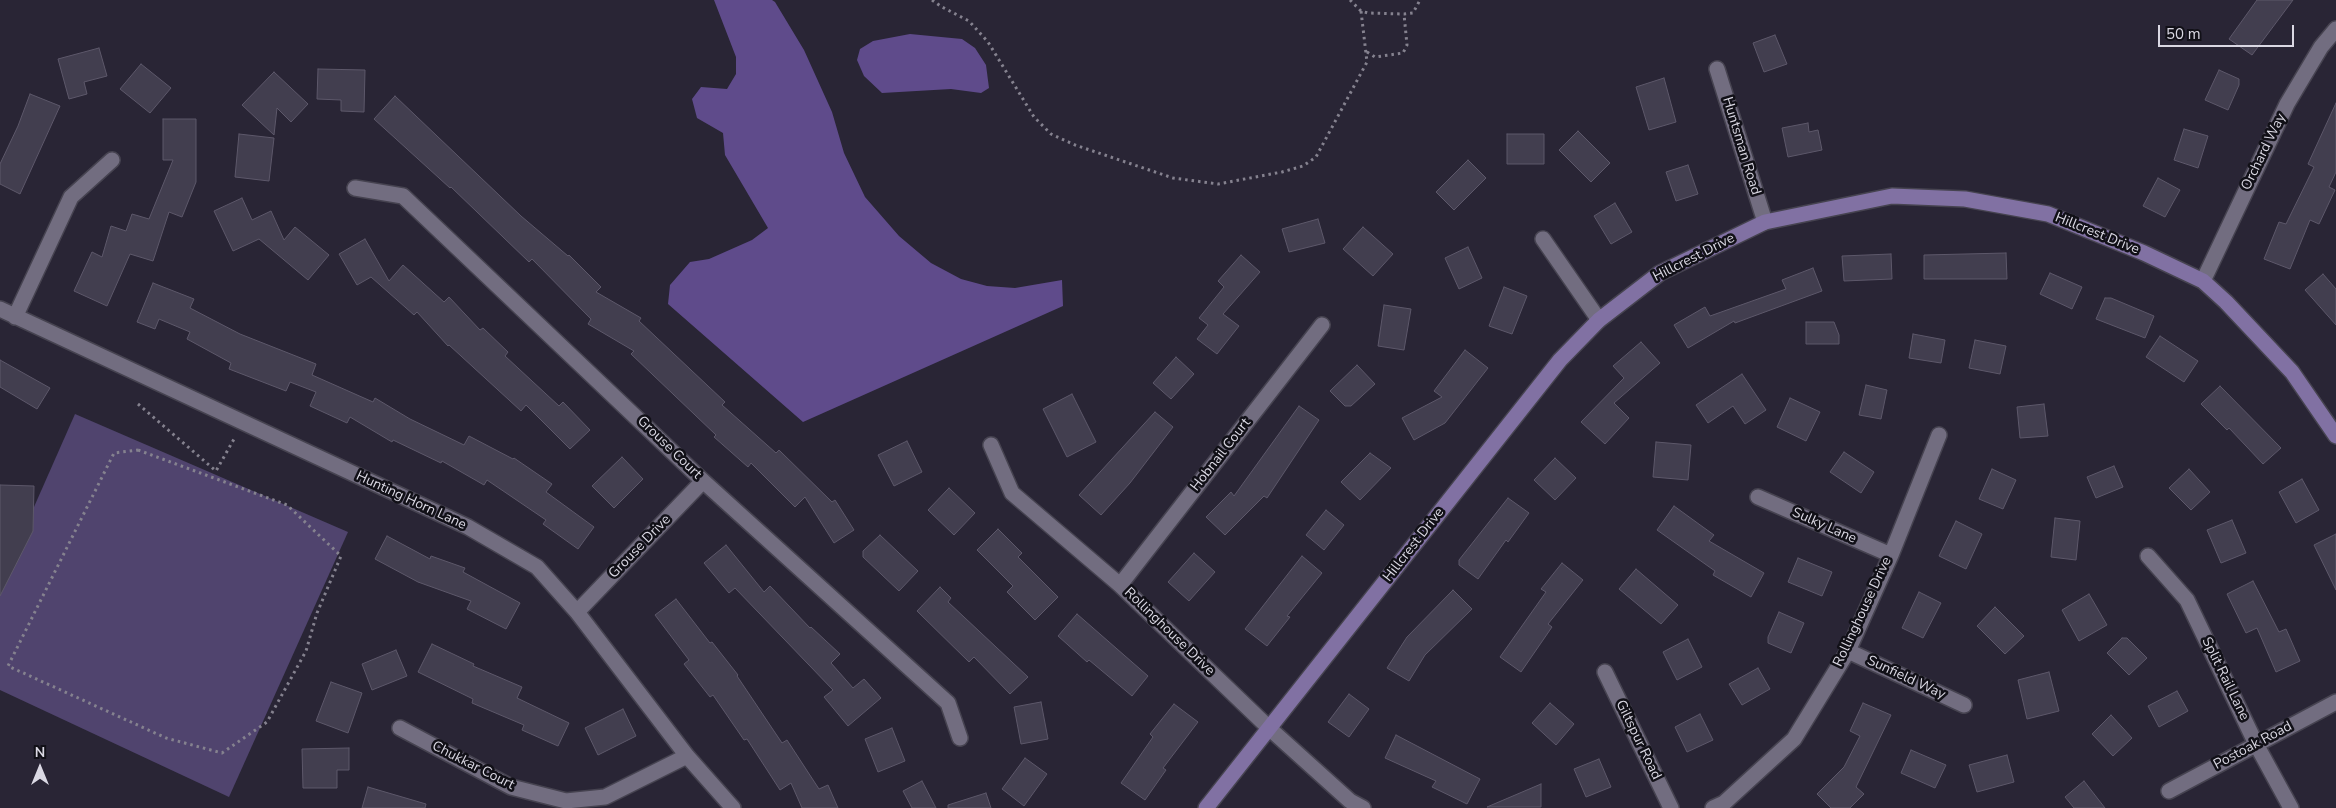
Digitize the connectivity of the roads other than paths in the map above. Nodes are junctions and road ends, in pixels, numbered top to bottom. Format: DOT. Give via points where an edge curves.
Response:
graph roads {
  1 [pos="2336,29"];
  2 [pos="1717,69"];
  3 [pos="112,160"];
  4 [pos="355,188"];
  5 [pos="1765,222"];
  6 [pos="1543,239"];
  7 [pos="2203,281"];
  8 [pos="0,309"];
  9 [pos="15,317"];
  10 [pos="1600,320"];
  11 [pos="1322,325"];
  12 [pos="1939,435"];
  13 [pos="2336,436"];
  14 [pos="991,446"];
  15 [pos="703,481"];
  16 [pos="1758,497"];
  17 [pos="1890,555"];
  18 [pos="2148,556"];
  19 [pos="1120,585"];
  20 [pos="577,612"];
  21 [pos="1848,651"];
  22 [pos="1605,672"];
  23 [pos="2336,702"];
  24 [pos="1964,706"];
  25 [pos="400,728"];
  26 [pos="1269,728"];
  27 [pos="960,738"];
  28 [pos="2256,744"];
  29 [pos="687,756"];
  30 [pos="2169,790"];
  31 [pos="733,808"];
  32 [pos="1206,808"];
  33 [pos="1363,808"];
  34 [pos="1671,808"];
  35 [pos="1713,808"];
  36 [pos="2291,808"];
  1 -- 7 [label="street, Orchard Way" via="2321,47 2287,104"];
  2 -- 5 [label="street, Huntsman Road"];
  3 -- 9 [label="street" via="71,197"];
  4 -- 15 [label="street, Grouse Court" via="403,196"];
  5 -- 7 [label="street, Hillcrest Drive" via="1892,196 1965,199 2048,214"];
  5 -- 10 [label="street, Hillcrest Drive" via="1660,273"];
  6 -- 10 [label="street"];
  7 -- 13 [label="street, Hillcrest Drive" via="2292,372"];
  8 -- 9 [label="street, Hunting Horn Lane"];
  9 -- 20 [label="street, Hunting Horn Lane" via="468,527 537,567"];
  10 -- 26 [label="street, Hillcrest Drive" via="1560,360"];
  11 -- 19 [label="street, Hobnail Court"];
  12 -- 17 [label="street, Rollinghouse Drive"];
  14 -- 19 [label="street, Rollinghouse Drive" via="1012,493"];
  15 -- 20 [label="street, Grouse Drive"];
  15 -- 27 [label="street, Grouse Court" via="948,703"];
  16 -- 17 [label="street, Sulky Lane"];
  17 -- 21 [label="street, Rollinghouse Drive"];
  18 -- 28 [label="street, Split Rail Lane" via="2187,600"];
  19 -- 26 [label="street, Rollinghouse Drive"];
  20 -- 29 [label="street, Hunting Horn Lane"];
  21 -- 24 [label="street, Sunfield Way"];
  21 -- 35 [label="street, Rollinghouse Drive" via="1794,739 1724,803"];
  22 -- 34 [label="street, Giltspur Road"];
  23 -- 28 [label="street, Postoak Road"];
  25 -- 29 [label="street, Chukkar Court" via="511,787 566,801 605,798"];
  26 -- 32 [label="street, Hillcrest Drive"];
  26 -- 33 [label="street, Rollinghouse Drive" via="1350,801"];
  28 -- 30 [label="street, Postoak Road"];
  28 -- 36 [label="street, Split Rail Lane"];
  29 -- 31 [label="street, Hunting Horn Lane"];
}
